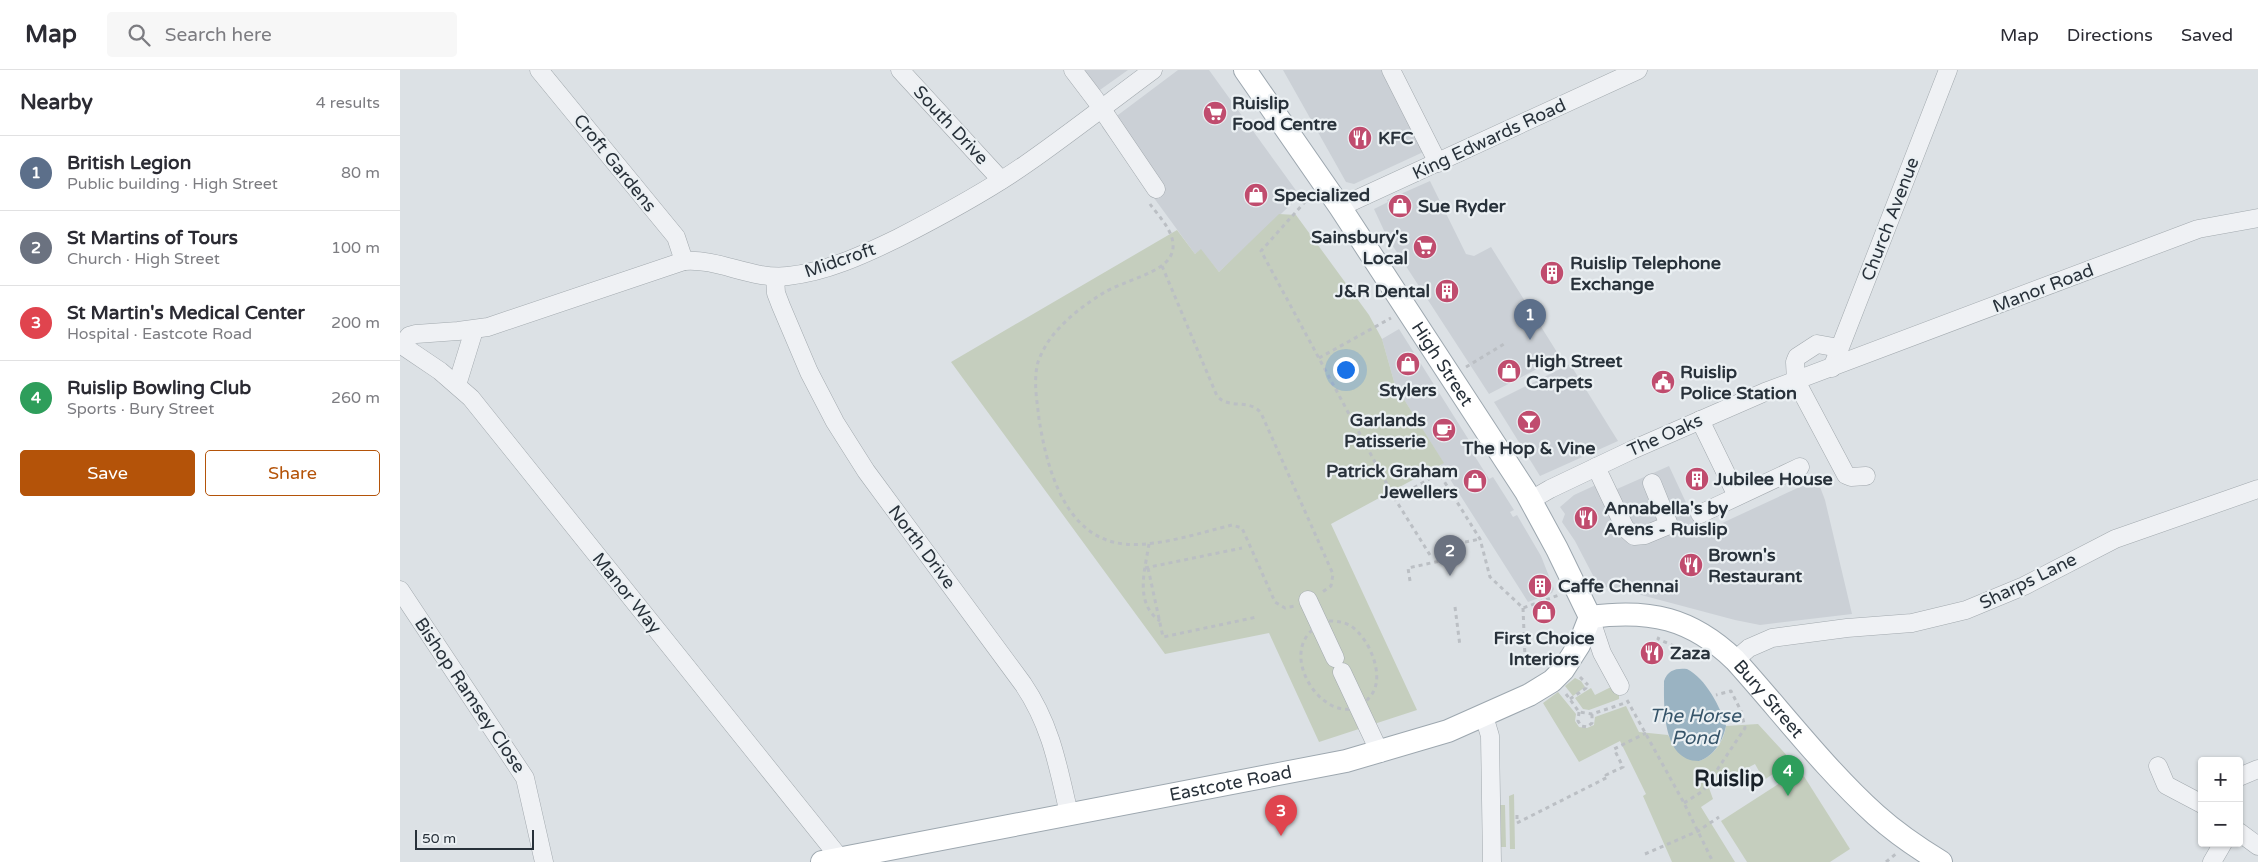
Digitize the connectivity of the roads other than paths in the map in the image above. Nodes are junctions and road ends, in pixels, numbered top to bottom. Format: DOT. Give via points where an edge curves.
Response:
graph roads {
  1 [pos="539,70"];
  2 [pos="900,70"];
  3 [pos="1073,70"];
  4 [pos="1154,70"];
  5 [pos="1245,70"];
  6 [pos="1391,70"];
  7 [pos="1638,70"];
  8 [pos="1948,70"];
  9 [pos="1101,108"];
  10 [pos="1438,163"];
  11 [pos="1001,180"];
  12 [pos="1156,189"];
  13 [pos="1340,207"];
  14 [pos="2258,218"];
  15 [pos="684,261"];
  16 [pos="775,277"];
  17 [pos="474,330"];
  18 [pos="401,344"];
  19 [pos="1839,348"];
  20 [pos="1832,368"];
  21 [pos="1796,381"];
  22 [pos="457,385"];
  23 [pos="1700,420"];
  24 [pos="1800,466"];
  25 [pos="1596,467"];
  26 [pos="1866,476"];
  27 [pos="1652,483"];
  28 [pos="2258,489"];
  29 [pos="1736,496"];
  30 [pos="1531,500"];
  31 [pos="1700,514"];
  32 [pos="400,590"];
  33 [pos="1308,600"];
  34 [pos="1590,617"];
  35 [pos="1736,660"];
  36 [pos="1620,686"];
  37 [pos="1484,716"];
  38 [pos="1380,752"];
  39 [pos="2158,766"];
  40 [pos="2258,769"];
  41 [pos="2243,775"];
  42 [pos="2198,802"];
  43 [pos="1069,814"];
  44 [pos="2243,835"];
  45 [pos="2258,846"];
  46 [pos="2221,847"];
  47 [pos="835,861"];
  48 [pos="544,862"];
  49 [pos="1492,862"];
  50 [pos="1941,862"];
  51 [pos="2212,862"];
  1 -- 15 [label="street, Croft Gardens" via="676,238"];
  2 -- 11 [label="street, South Drive"];
  3 -- 9 [label="street"];
  4 -- 9 [label="street, Midcroft"];
  5 -- 13 [label="main road, High Street"];
  6 -- 10 [label="street"];
  7 -- 10 [label="street, King Edwards Road"];
  8 -- 19 [label="street, Church Avenue"];
  9 -- 11 [label="street, Midcroft"];
  9 -- 12 [label="street"];
  10 -- 13 [label="street, King Edwards Road"];
  11 -- 16 [label="street, Midcroft" via="928,223 877,248 818,271"];
  13 -- 30 [label="main road, High Street"];
  14 -- 20 [label="street, Manor Road" via="2198,229"];
  15 -- 16 [label="street, Midcroft"];
  15 -- 17 [label="street, Midcroft"];
  16 -- 43 [label="street, North Drive" via="781,306 834,422 1040,710 1055,750"];
  17 -- 18 [label="street, Midcroft" via="416,334"];
  17 -- 22 [label="street"];
  18 -- 22 [label="street, Manor Way"];
  19 -- 20 [label="street, Church Avenue"];
  19 -- 21 [label="street" via="1812,345 1797,357"];
  20 -- 21 [label="street, The Oaks"];
  21 -- 23 [label="street, The Oaks"];
  21 -- 26 [label="street" via="1846,475"];
  22 -- 47 [label="street, Manor Way" via="471,398"];
  23 -- 25 [label="street, The Oaks"];
  23 -- 29 [label="street"];
  24 -- 29 [label="street"];
  25 -- 27 [label="street" via="1625,528 1634,536 1669,525"];
  25 -- 30 [label="street, The Oaks"];
  28 -- 35 [label="street, Sharps Lane" via="2116,539 2007,595 1966,610 1912,623 1772,638 1749,648"];
  29 -- 31 [label="street"];
  30 -- 34 [label="main road, High Street"];
  32 -- 48 [label="street, Bishop Ramsey Close" via="525,778"];
  33 -- 38 [label="street"];
  34 -- 35 [label="main road, Bury Street" via="1634,614 1680,623 1698,630"];
  34 -- 36 [label="street" via="1602,653"];
  34 -- 37 [label="main road, Eastcote Road" via="1572,658 1552,681"];
  35 -- 50 [label="main road, Bury Street" via="1852,792 1911,843"];
  37 -- 38 [label="main road, Eastcote Road"];
  37 -- 49 [label="street" via="1490,736"];
  38 -- 43 [label="main road, Eastcote Road"];
  39 -- 42 [label="street" via="2166,785"];
  40 -- 41 [label="street"];
  43 -- 47 [label="main road, Eastcote Road"];
  44 -- 45 [label="street"];
  46 -- 51 [label="street"];
}
